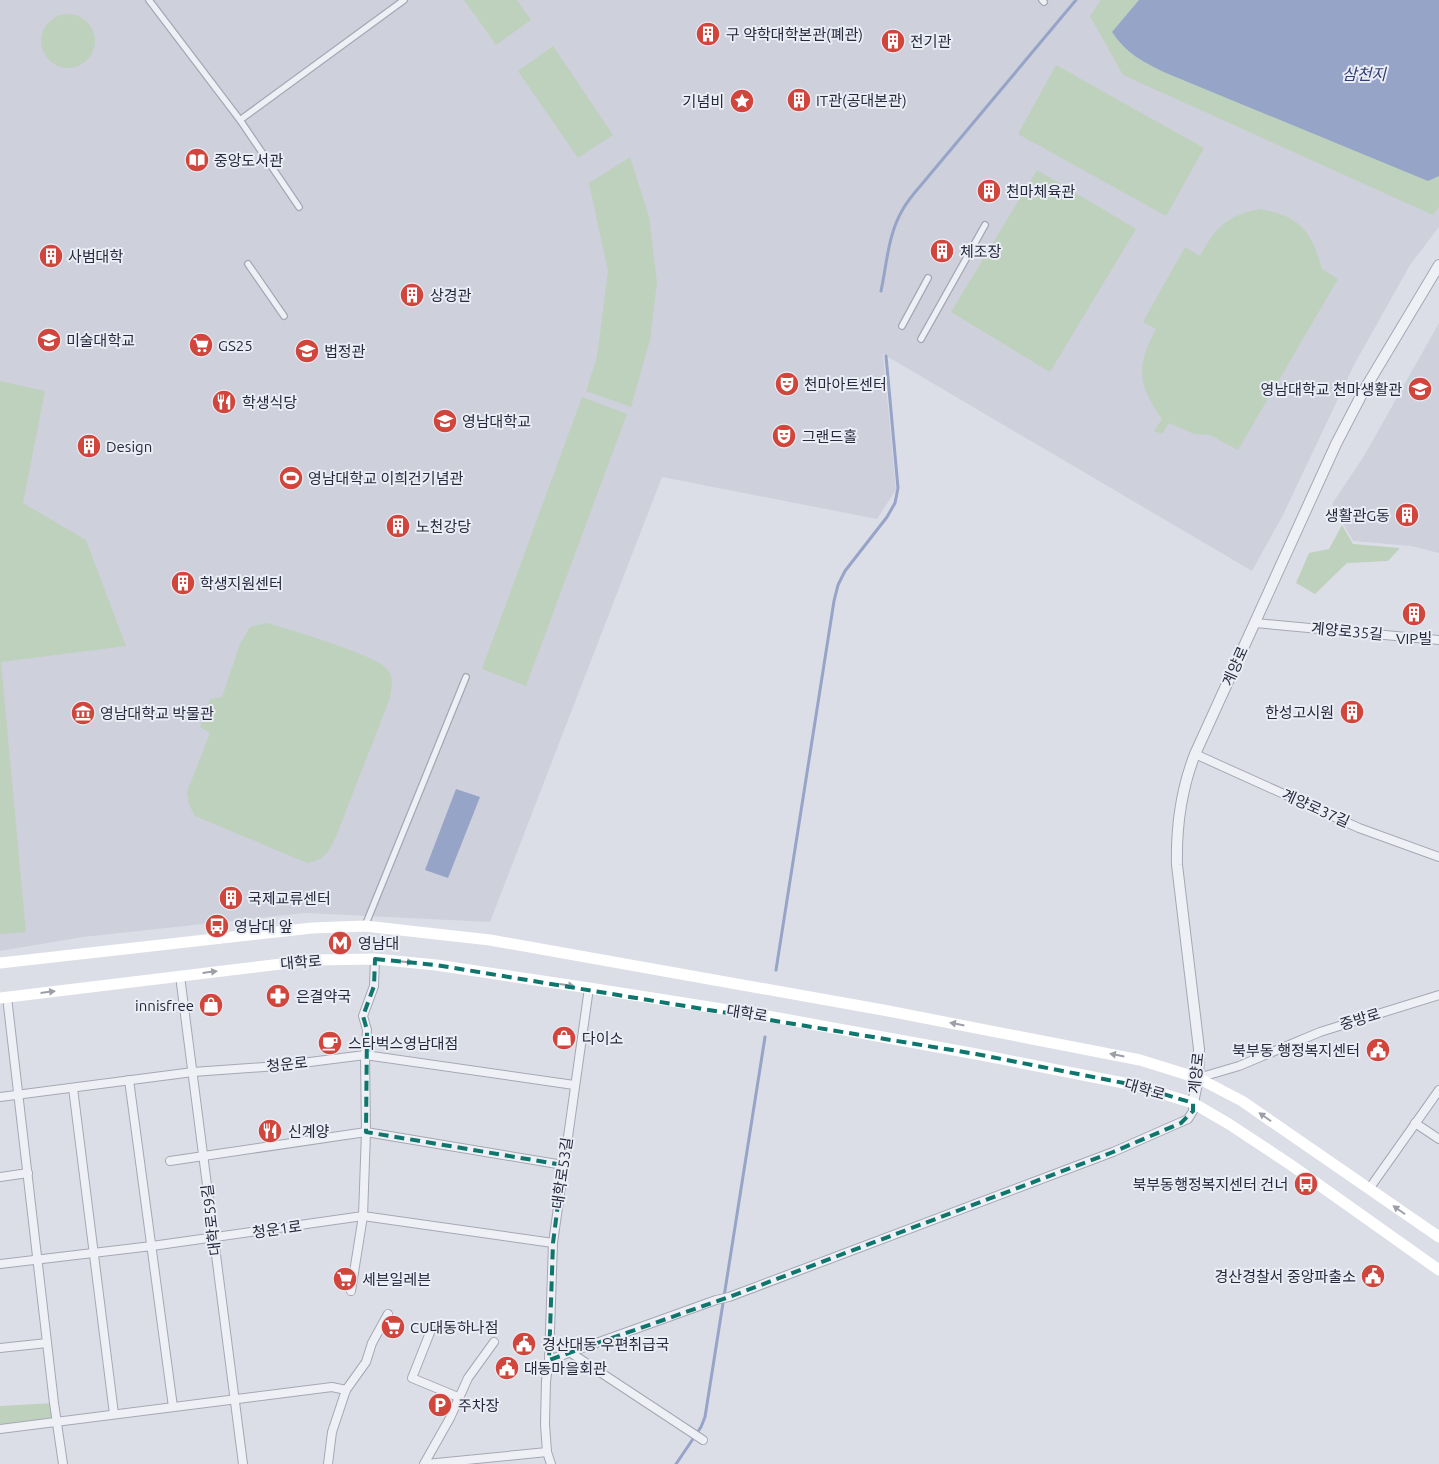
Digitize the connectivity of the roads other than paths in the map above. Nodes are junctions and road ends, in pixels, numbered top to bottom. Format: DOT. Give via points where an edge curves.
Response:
graph roads {
  1 [pos="149,0"];
  2 [pos="404,0"];
  3 [pos="240,120"];
  4 [pos="299,207"];
  5 [pos="985,225"];
  6 [pos="248,264"];
  7 [pos="1439,266"];
  8 [pos="928,278"];
  9 [pos="284,316"];
  10 [pos="902,326"];
  11 [pos="921,339"];
  12 [pos="1255,623"];
  13 [pos="1439,640"];
  14 [pos="466,676"];
  15 [pos="1195,754"];
  16 [pos="1439,857"];
  17 [pos="365,926"];
  18 [pos="375,959"];
  19 [pos="0,964"];
  20 [pos="180,976"];
  21 [pos="589,988"];
  22 [pos="1439,995"];
  23 [pos="3,997"];
  24 [pos="365,1055"];
  25 [pos="193,1072"];
  26 [pos="1198,1078"];
  27 [pos="130,1080"];
  28 [pos="574,1085"];
  29 [pos="73,1088"];
  30 [pos="1439,1090"];
  31 [pos="18,1094"];
  32 [pos="0,1097"];
  33 [pos="1193,1103"];
  34 [pos="1416,1123"];
  35 [pos="366,1132"];
  36 [pos="1439,1140"];
  37 [pos="204,1155"];
  38 [pos="170,1161"];
  39 [pos="563,1165"];
  40 [pos="28,1173"];
  41 [pos="0,1177"];
  42 [pos="1369,1189"];
  43 [pos="363,1216"];
  44 [pos="1439,1237"];
  45 [pos="213,1238"];
  46 [pos="553,1243"];
  47 [pos="152,1246"];
  48 [pos="94,1254"];
  49 [pos="38,1261"];
  50 [pos="0,1264"];
  51 [pos="1439,1270"];
  52 [pos="351,1291"];
  53 [pos="388,1314"];
  54 [pos="431,1330"];
  55 [pos="494,1342"];
  56 [pos="47,1343"];
  57 [pos="0,1348"];
  58 [pos="571,1353"];
  59 [pos="549,1360"];
  60 [pos="346,1390"];
  61 [pos="458,1397"];
  62 [pos="235,1400"];
  63 [pos="173,1407"];
  64 [pos="114,1414"];
  65 [pos="57,1421"];
  66 [pos="0,1429"];
  67 [pos="703,1440"];
  68 [pos="547,1452"];
  69 [pos="63,1464"];
  70 [pos="243,1464"];
  71 [pos="328,1464"];
  72 [pos="425,1464"];
  73 [pos="551,1464"];
  1 -- 3 [label="street"];
  2 -- 3 [label="street"];
  3 -- 4 [label="street"];
  5 -- 11 [label="street"];
  6 -- 9 [label="street"];
  7 -- 12 [label="street, 계양로" via="1363,392 1336,444"];
  8 -- 10 [label="street"];
  12 -- 13 [label="street, 계양로35길"];
  12 -- 15 [label="street, 계양로"];
  14 -- 17 [label="street"];
  15 -- 16 [label="street, 계양로37길" via="1359,828"];
  15 -- 26 [label="street, 계양로" via="1185,783 1176,842 1199,1049"];
  17 -- 19 [label="main road" via="312,928"];
  26 -- 17 [label="main road, one-way" via="1140,1060 873,1008 490,940"];
  20 -- 18 [label="main road, 대학로, one-way" via="314,960"];
  18 -- 21 [label="main road, 대학로, one-way"];
  18 -- 24 [label="street" via="374,986 363,1016 367,1030"];
  23 -- 20 [label="main road, 대학로, one-way"];
  20 -- 25 [label="street, 대학로59길"];
  21 -- 28 [label="street, 대학로53길"];
  21 -- 33 [label="main road, 대학로" via="773,1017 1134,1084"];
  22 -- 26 [label="street, 중방로" via="1320,1032 1239,1066"];
  23 -- 31 [label="street"];
  24 -- 25 [label="street, 청운로"];
  24 -- 28 [label="street, 청운로"];
  24 -- 35 [label="street"];
  25 -- 27 [label="street, 청운로"];
  25 -- 37 [label="street, 대학로59길"];
  26 -- 33 [label="street, 계양로"];
  42 -- 26 [label="main road, one-way" via="1242,1101"];
  27 -- 29 [label="street, 청운로"];
  27 -- 47 [label="street"];
  28 -- 39 [label="street, 대학로53길"];
  29 -- 31 [label="street, 청운로"];
  29 -- 48 [label="street"];
  30 -- 34 [label="street"];
  31 -- 32 [label="street, 청운로"];
  31 -- 40 [label="street"];
  33 -- 51 [label="main road, 대학로" via="1291,1165"];
  33 -- 58 [label="street" via="1188,1119 1114,1152"];
  34 -- 36 [label="street"];
  34 -- 42 [label="street"];
  35 -- 37 [label="street"];
  35 -- 39 [label="street"];
  35 -- 43 [label="street"];
  37 -- 38 [label="street"];
  37 -- 45 [label="street, 대학로59길"];
  39 -- 46 [label="street, 대학로53길"];
  40 -- 41 [label="street"];
  40 -- 49 [label="street"];
  44 -- 42 [label="main road, one-way"];
  43 -- 45 [label="street, 청운1로"];
  43 -- 46 [label="street, 청운1로"];
  43 -- 52 [label="street"];
  45 -- 47 [label="street, 청운1로"];
  45 -- 62 [label="street, 대학로59길"];
  46 -- 59 [label="street, 대학로53길"];
  47 -- 48 [label="street, 청운1로"];
  47 -- 63 [label="street"];
  48 -- 49 [label="street, 청운1로"];
  48 -- 64 [label="street"];
  49 -- 50 [label="street, 청운1로"];
  49 -- 56 [label="street"];
  53 -- 60 [label="street" via="366,1362"];
  54 -- 61 [label="street" via="412,1378"];
  55 -- 61 [label="street"];
  56 -- 57 [label="street"];
  56 -- 65 [label="street"];
  58 -- 59 [label="street"];
  58 -- 67 [label="street"];
  59 -- 68 [label="street, 대학로53길" via="545,1424"];
  60 -- 62 [label="street" via="332,1387"];
  60 -- 71 [label="street" via="332,1432"];
  61 -- 72 [label="street"];
  62 -- 63 [label="street"];
  62 -- 70 [label="street, 대학로59길"];
  63 -- 64 [label="street"];
  64 -- 65 [label="street"];
  65 -- 66 [label="street"];
  65 -- 69 [label="street"];
  68 -- 72 [label="street"];
  68 -- 73 [label="street, 대학로53길"];
}
